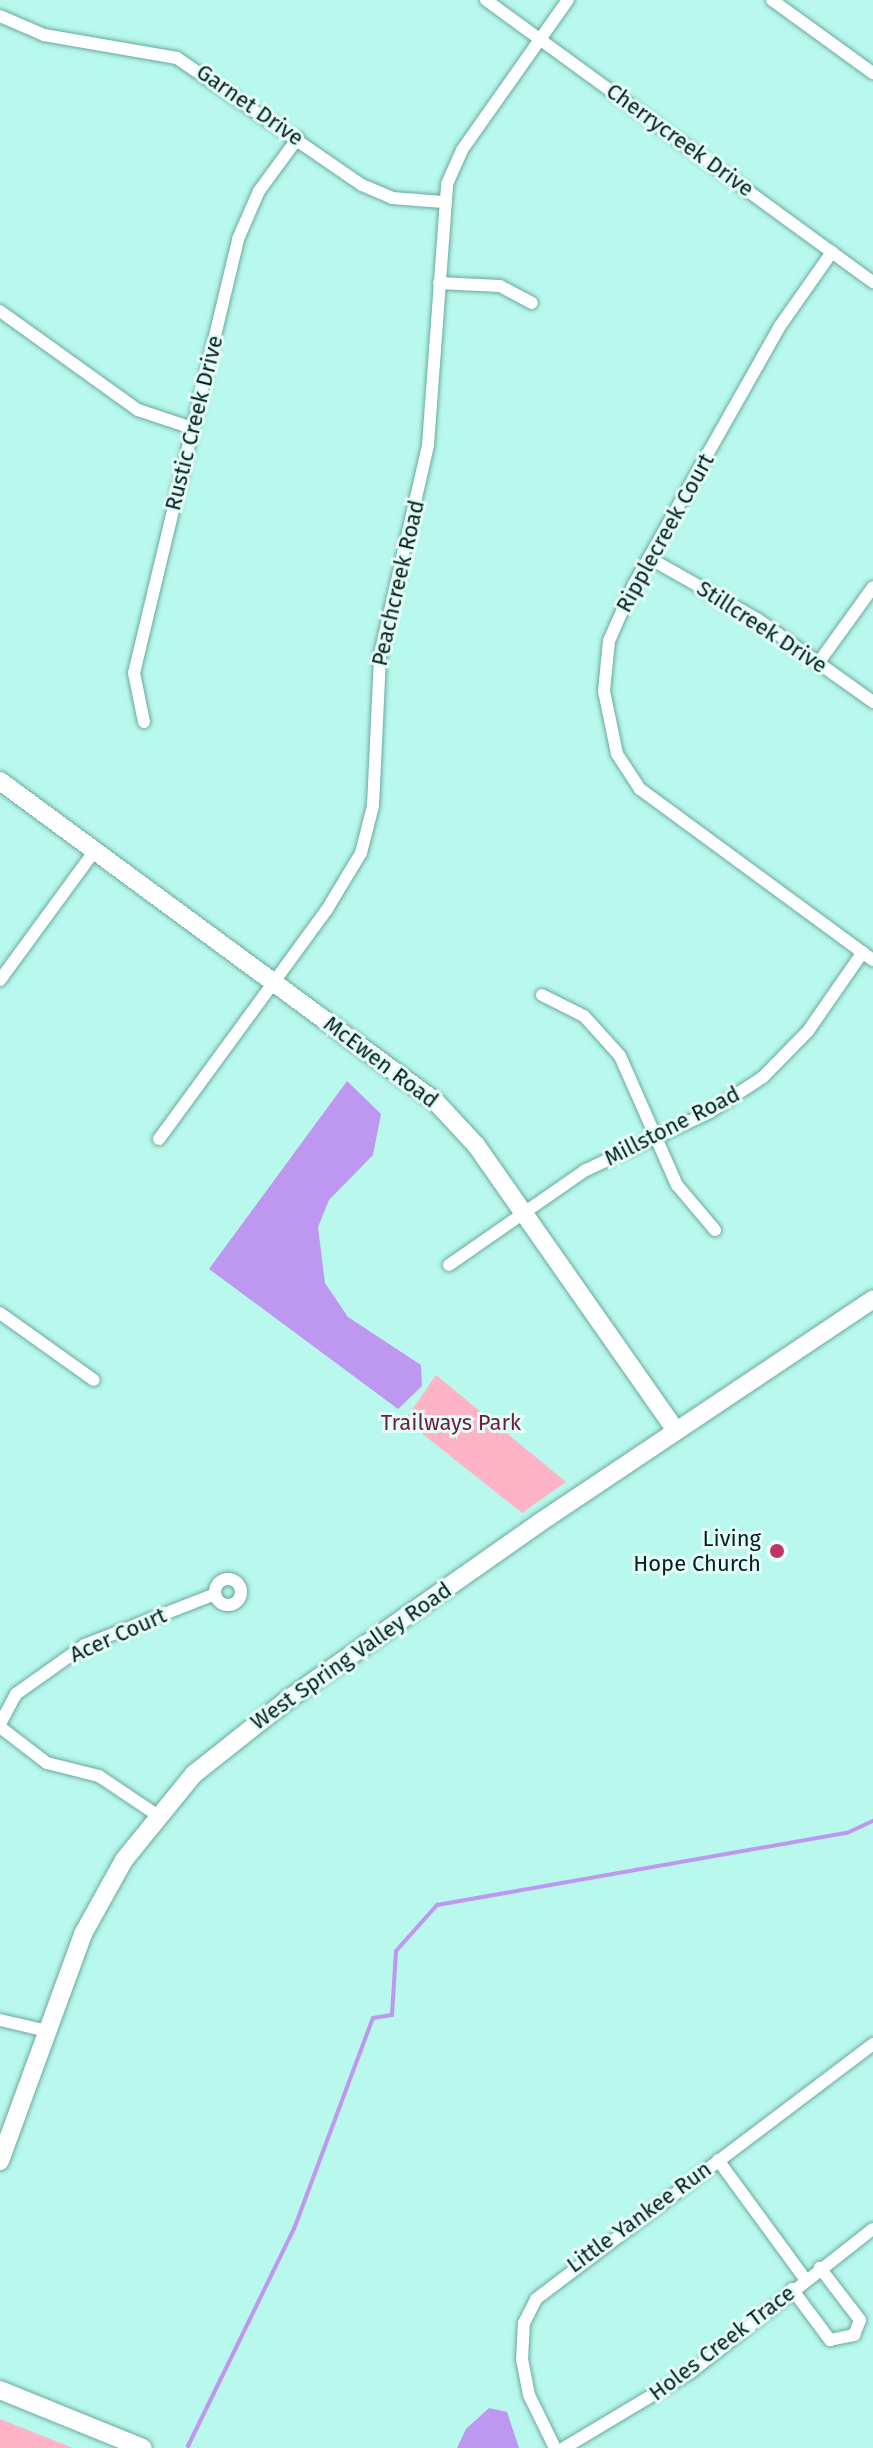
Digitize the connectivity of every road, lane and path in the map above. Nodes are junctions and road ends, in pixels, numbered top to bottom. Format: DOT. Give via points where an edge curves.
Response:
graph roads {
  1 [pos="486,0"];
  2 [pos="568,0"];
  3 [pos="772,0"];
  4 [pos="0,16"];
  5 [pos="540,38"];
  6 [pos="873,73"];
  7 [pos="298,138"];
  8 [pos="443,202"];
  9 [pos="832,252"];
  10 [pos="873,282"];
  11 [pos="439,283"];
  12 [pos="532,303"];
  13 [pos="0,311"];
  14 [pos="192,428"];
  15 [pos="649,558"];
  16 [pos="873,587"];
  17 [pos="819,662"];
  18 [pos="873,702"];
  19 [pos="144,722"];
  20 [pos="0,781"];
  21 [pos="95,850"];
  22 [pos="868,956"];
  23 [pos="0,980"];
  24 [pos="274,983"];
  25 [pos="542,995"];
  26 [pos="656,1137"];
  27 [pos="159,1139"];
  28 [pos="526,1214"];
  29 [pos="715,1230"];
  30 [pos="449,1265"];
  31 [pos="873,1299"];
  32 [pos="0,1313"];
  33 [pos="94,1380"];
  34 [pos="675,1429"];
  35 [pos="215,1594"];
  36 [pos="0,1725"];
  37 [pos="157,1815"];
  38 [pos="0,2020"];
  39 [pos="47,2031"];
  40 [pos="873,2044"];
  41 [pos="718,2160"];
  42 [pos="0,2161"];
  43 [pos="873,2229"];
  44 [pos="820,2268"];
  45 [pos="805,2279"];
  46 [pos="792,2289"];
  47 [pos="0,2390"];
  48 [pos="143,2448"];
  49 [pos="555,2448"];
  50 [pos="564,2448"];
  1 -- 5 [label="street, Cherrycreek Drive"];
  2 -- 5 [label="street, Peachcreek Road"];
  3 -- 6 [label="street"];
  4 -- 7 [label="street, Garnet Drive" via="44,35 177,58"];
  5 -- 8 [label="street, Peachcreek Road" via="462,150"];
  5 -- 9 [label="street, Cherrycreek Drive"];
  7 -- 8 [label="street, Garnet Drive" via="376,192"];
  7 -- 14 [label="street, Rustic Creek Drive" via="242,228"];
  8 -- 11 [label="street, Peachcreek Road"];
  9 -- 10 [label="street, Cherrycreek Drive"];
  9 -- 15 [label="street, Ripplecreek Court" via="780,326"];
  11 -- 12 [label="street" via="500,286"];
  11 -- 24 [label="street, Peachcreek Road" via="428,445 380,655 369,826 352,871"];
  13 -- 14 [label="street" via="138,410"];
  14 -- 19 [label="street, Rustic Creek Drive" via="134,673"];
  15 -- 17 [label="street, Stillcreek Drive"];
  15 -- 22 [label="street, Ripplecreek Court" via="622,608 605,663 606,711 617,754 653,801"];
  16 -- 17 [label="street"];
  17 -- 18 [label="street, Stillcreek Drive"];
  20 -- 21 [label="street, McEwen Road"];
  21 -- 23 [label="street"];
  21 -- 24 [label="street, McEwen Road"];
  22 -- 26 [label="street, Millstone Road" via="763,1077 710,1112"];
  24 -- 27 [label="street, Peachcreek Road"];
  24 -- 28 [label="street, McEwen Road" via="436,1102"];
  25 -- 26 [label="street" via="572,1007 605,1036"];
  26 -- 28 [label="street, Millstone Road" via="584,1171"];
  26 -- 29 [label="street" via="686,1201"];
  28 -- 30 [label="street, Millstone Road"];
  28 -- 34 [label="street, McEwen Road"];
  31 -- 34 [label="street, West Spring Valley Road"];
  32 -- 33 [label="street"];
  34 -- 37 [label="street, West Spring Valley Road" via="242,1734"];
  35 -- 36 [label="street, Acer Court" via="85,1645 16,1694"];
  36 -- 37 [label="street" via="47,1763 99,1776"];
  37 -- 39 [label="street, West Spring Valley Road" via="83,1934"];
  38 -- 39 [label="street"];
  39 -- 42 [label="street, West Spring Valley Road"];
  40 -- 41 [label="street, Little Yankee Run"];
  41 -- 45 [label="street"];
  41 -- 49 [label="street, Little Yankee Run" via="555,2279 529,2310 521,2338 524,2374"];
  43 -- 44 [label="street, Holes Creek Trace"];
  44 -- 45 [label="street, Holes Creek Trace"];
  44 -- 46 [label="street" via="860,2320 854,2335 830,2340"];
  45 -- 46 [label="street, Holes Creek Trace"];
  46 -- 50 [label="street, Holes Creek Trace" via="691,2372"];
  47 -- 48 [label="street"];
}
